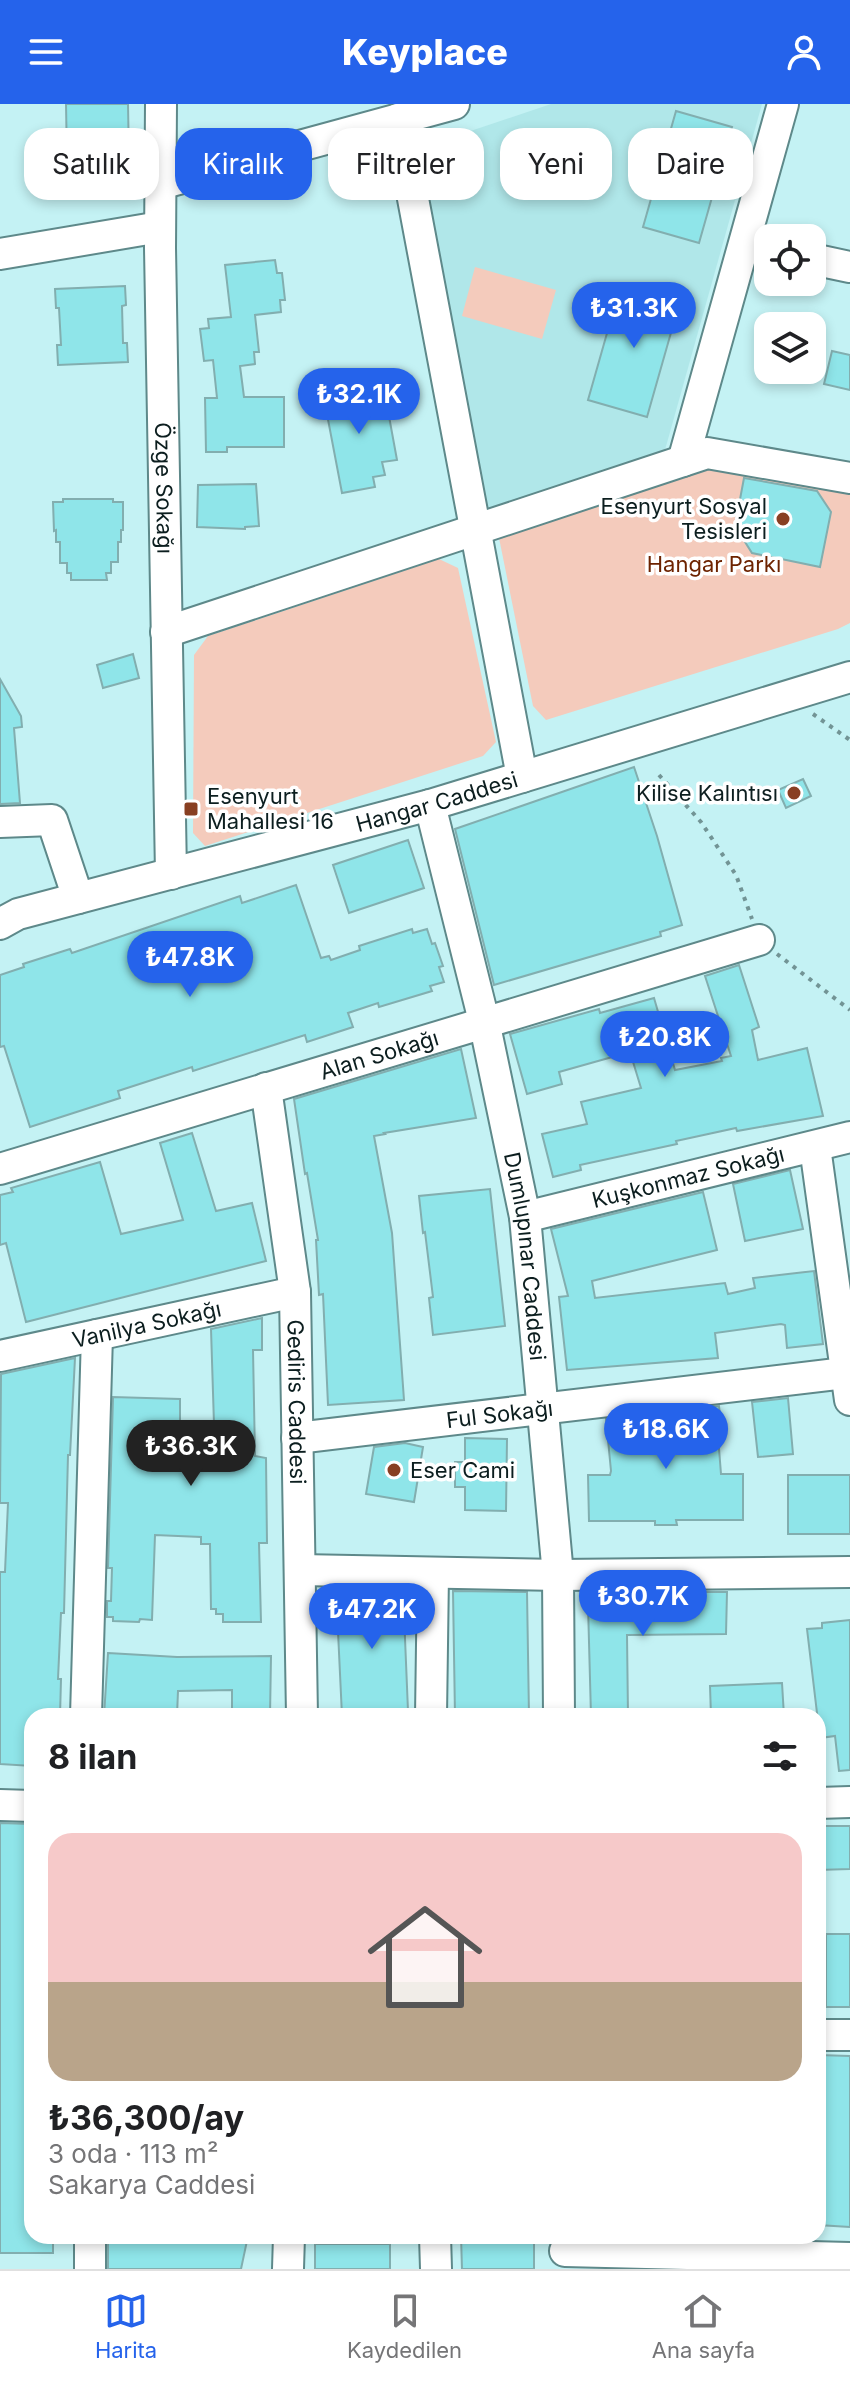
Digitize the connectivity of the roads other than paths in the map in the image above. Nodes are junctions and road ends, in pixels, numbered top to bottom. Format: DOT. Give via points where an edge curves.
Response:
graph roads {
  1 [pos="161,104"];
  2 [pos="454,104"];
  3 [pos="783,104"];
  4 [pos="398,119"];
  5 [pos="160,184"];
  6 [pos="760,224"];
  7 [pos="160,227"];
  8 [pos="754,252"];
  9 [pos="0,254"];
  10 [pos="826,262"];
  11 [pos="850,267"];
  12 [pos="683,461"];
  13 [pos="850,478"];
  14 [pos="476,530"];
  15 [pos="166,632"];
  16 [pos="850,677"];
  17 [pos="522,777"];
  18 [pos="430,805"];
  19 [pos="0,822"];
  20 [pos="171,874"];
  21 [pos="78,898"];
  22 [pos="6,917"];
  23 [pos="759,940"];
  24 [pos="484,1021"];
  25 [pos="266,1088"];
  26 [pos="850,1137"];
  27 [pos="815,1147"];
  28 [pos="0,1169"];
  29 [pos="525,1217"];
  30 [pos="295,1292"];
  31 [pos="97,1335"];
  32 [pos="0,1356"];
  33 [pos="848,1386"];
  34 [pos="544,1410"];
  35 [pos="297,1438"];
  36 [pos="300,1570"];
  37 [pos="850,1572"];
  38 [pos="433,1573"];
  39 [pos="558,1575"];
  40 [pos="86,1708"];
  41 [pos="302,1708"];
  42 [pos="431,1708"];
  43 [pos="559,1708"];
  44 [pos="850,1802"];
  45 [pos="826,1803"];
  46 [pos="0,1805"];
  47 [pos="24,1806"];
  48 [pos="826,2035"];
  49 [pos="850,2035"];
  50 [pos="90,2244"];
  51 [pos="289,2244"];
  52 [pos="435,2244"];
  53 [pos="565,2252"];
  54 [pos="850,2258"];
  55 [pos="90,2269"];
  56 [pos="288,2269"];
  57 [pos="436,2269"];
  1 -- 5 [label="street, Özge Sokağı"];
  2 -- 4 [label="street"];
  3 -- 6 [label="street"];
  4 -- 5 [label="street"];
  4 -- 14 [label="street"];
  5 -- 7 [label="street, Özge Sokağı"];
  7 -- 9 [label="street"];
  7 -- 15 [label="street, Özge Sokağı"];
  8 -- 12 [label="street"];
  10 -- 11 [label="street"];
  12 -- 13 [label="street" via="707,453"];
  12 -- 14 [label="street"];
  14 -- 15 [label="street"];
  14 -- 17 [label="street"];
  15 -- 20 [label="street, Özge Sokağı"];
  16 -- 17 [label="street, Hangar Caddesi"];
  17 -- 18 [label="street, Hangar Caddesi"];
  18 -- 20 [label="street, Hangar Caddesi"];
  18 -- 24 [label="street, Dumlupınar Caddesi"];
  19 -- 21 [label="street" via="52,820"];
  20 -- 21 [label="street, Hangar Caddesi"];
  21 -- 22 [label="street, Hangar Caddesi"];
  23 -- 24 [label="street, Alan Sokağı"];
  24 -- 25 [label="street, Alan Sokağı"];
  24 -- 29 [label="street, Dumlupınar Caddesi"];
  25 -- 28 [label="street, Alan Sokağı"];
  25 -- 30 [label="street, Gediris Caddesi"];
  26 -- 27 [label="street, Kuşkonmaz Sokağı"];
  27 -- 29 [label="street, Kuşkonmaz Sokağı"];
  27 -- 33 [label="street"];
  29 -- 34 [label="street, Dumlupınar Caddesi"];
  30 -- 31 [label="street, Vanilya Sokağı"];
  30 -- 35 [label="street, Gediris Caddesi"];
  31 -- 32 [label="street, Vanilya Sokağı"];
  31 -- 40 [label="street"];
  33 -- 34 [label="street, Ful Sokağı"];
  34 -- 35 [label="street, Ful Sokağı"];
  34 -- 39 [label="street, Dumlupınar Caddesi"];
  35 -- 36 [label="street, Gediris Caddesi"];
  36 -- 38 [label="street"];
  36 -- 41 [label="street, Gediris Caddesi"];
  37 -- 39 [label="street"];
  38 -- 39 [label="street"];
  38 -- 42 [label="street"];
  39 -- 43 [label="street, Dumlupınar Caddesi"];
  44 -- 45 [label="street"];
  46 -- 47 [label="street"];
  48 -- 49 [label="street"];
  50 -- 55 [label="street"];
  51 -- 56 [label="street"];
  52 -- 57 [label="street"];
  53 -- 54 [label="street"];
}
